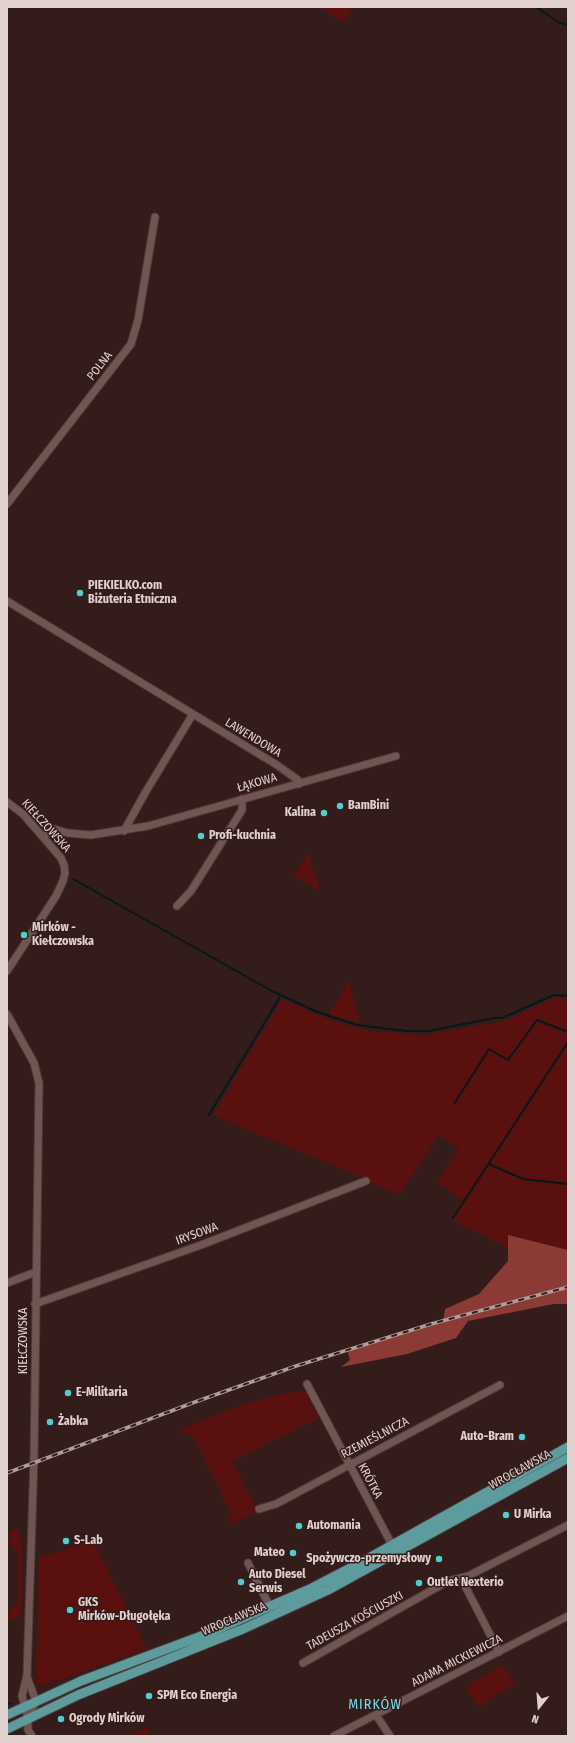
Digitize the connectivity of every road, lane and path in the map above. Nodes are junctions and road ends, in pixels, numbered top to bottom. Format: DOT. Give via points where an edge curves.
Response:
graph roads {
  1 [pos="155,217"];
  2 [pos="7,504"];
  3 [pos="7,602"];
  4 [pos="193,714"];
  5 [pos="396,756"];
  6 [pos="299,784"];
  7 [pos="242,799"];
  8 [pos="7,802"];
  9 [pos="124,831"];
  10 [pos="44,836"];
  11 [pos="177,906"];
  12 [pos="7,971"];
  13 [pos="7,1014"];
  14 [pos="366,1182"];
  15 [pos="36,1272"];
  16 [pos="7,1283"];
  17 [pos="35,1304"];
  18 [pos="307,1384"];
  19 [pos="500,1385"];
  20 [pos="568,1447"];
  21 [pos="568,1458"];
  22 [pos="349,1464"];
  23 [pos="259,1509"];
  24 [pos="568,1525"];
  25 [pos="392,1545"];
  26 [pos="248,1563"];
  27 [pos="461,1578"];
  28 [pos="270,1607"];
  29 [pos="568,1616"];
  30 [pos="499,1652"];
  31 [pos="303,1663"];
  32 [pos="27,1675"];
  33 [pos="36,1701"];
  34 [pos="25,1706"];
  35 [pos="7,1715"];
  36 [pos="376,1715"];
  37 [pos="28,1718"];
  38 [pos="7,1728"];
  39 [pos="32,1736"];
  40 [pos="334,1736"];
  41 [pos="390,1736"];
  1 -- 2 [label="street, POLNA" via="138,320 131,344"];
  3 -- 4 [label="street, LAWENDOWA"];
  4 -- 6 [label="street, LAWENDOWA" via="277,765 298,780"];
  4 -- 9 [label="street"];
  5 -- 6 [label="street, ŁĄKOWA"];
  6 -- 7 [label="street, ŁĄKOWA"];
  7 -- 9 [label="street, ŁĄKOWA"];
  7 -- 11 [label="street" via="242,810 191,891"];
  8 -- 10 [label="street, KIEŁCZOWSKA" via="18,809"];
  9 -- 10 [label="street, ŁĄKOWA" via="80,835 54,828"];
  10 -- 12 [label="street, KIEŁCZOWSKA" via="63,861 63,881"];
  13 -- 15 [label="street, KIEŁCZOWSKA" via="34,1063 39,1083"];
  14 -- 17 [label="street, IRYSOWA"];
  15 -- 16 [label="street"];
  15 -- 17 [label="street, KIEŁCZOWSKA"];
  17 -- 32 [label="street, KIEŁCZOWSKA" via="34,1463"];
  18 -- 22 [label="street, KRÓTKA"];
  19 -- 22 [label="street, RZEMIEŚLNICZA"];
  20 -- 25 [label="main road, WROCŁAWSKA"];
  21 -- 37 [label="main road, WROCŁAWSKA" via="328,1590 243,1629 78,1695"];
  22 -- 23 [label="street, RZEMIEŚLNICZA" via="276,1504"];
  22 -- 25 [label="street, KRÓTKA"];
  24 -- 27 [label="street, TADEUSZA KOŚCIUSZKI"];
  25 -- 28 [label="main road, WROCŁAWSKA" via="332,1578"];
  26 -- 28 [label="street"];
  27 -- 30 [label="street"];
  27 -- 31 [label="street, TADEUSZA KOŚCIUSZKI" via="448,1581"];
  28 -- 33 [label="main road, WROCŁAWSKA" via="204,1635 81,1680"];
  29 -- 30 [label="street, ADAMA MICKIEWICZA"];
  30 -- 36 [label="street, ADAMA MICKIEWICZA"];
  32 -- 33 [label="street, KIEŁCZOWSKA"];
  32 -- 34 [label="street, KIEŁCZOWSKA" via="22,1696"];
  33 -- 34 [label="main road, WROCŁAWSKA"];
  33 -- 37 [label="street"];
  34 -- 35 [label="main road, WROCŁAWSKA"];
  34 -- 37 [label="street, KIEŁCZOWSKA"];
  36 -- 40 [label="street, ADAMA MICKIEWICZA"];
  36 -- 41 [label="street"];
  37 -- 38 [label="main road, WROCŁAWSKA"];
  37 -- 39 [label="street, KIEŁCZOWSKA" via="28,1730"];
}
